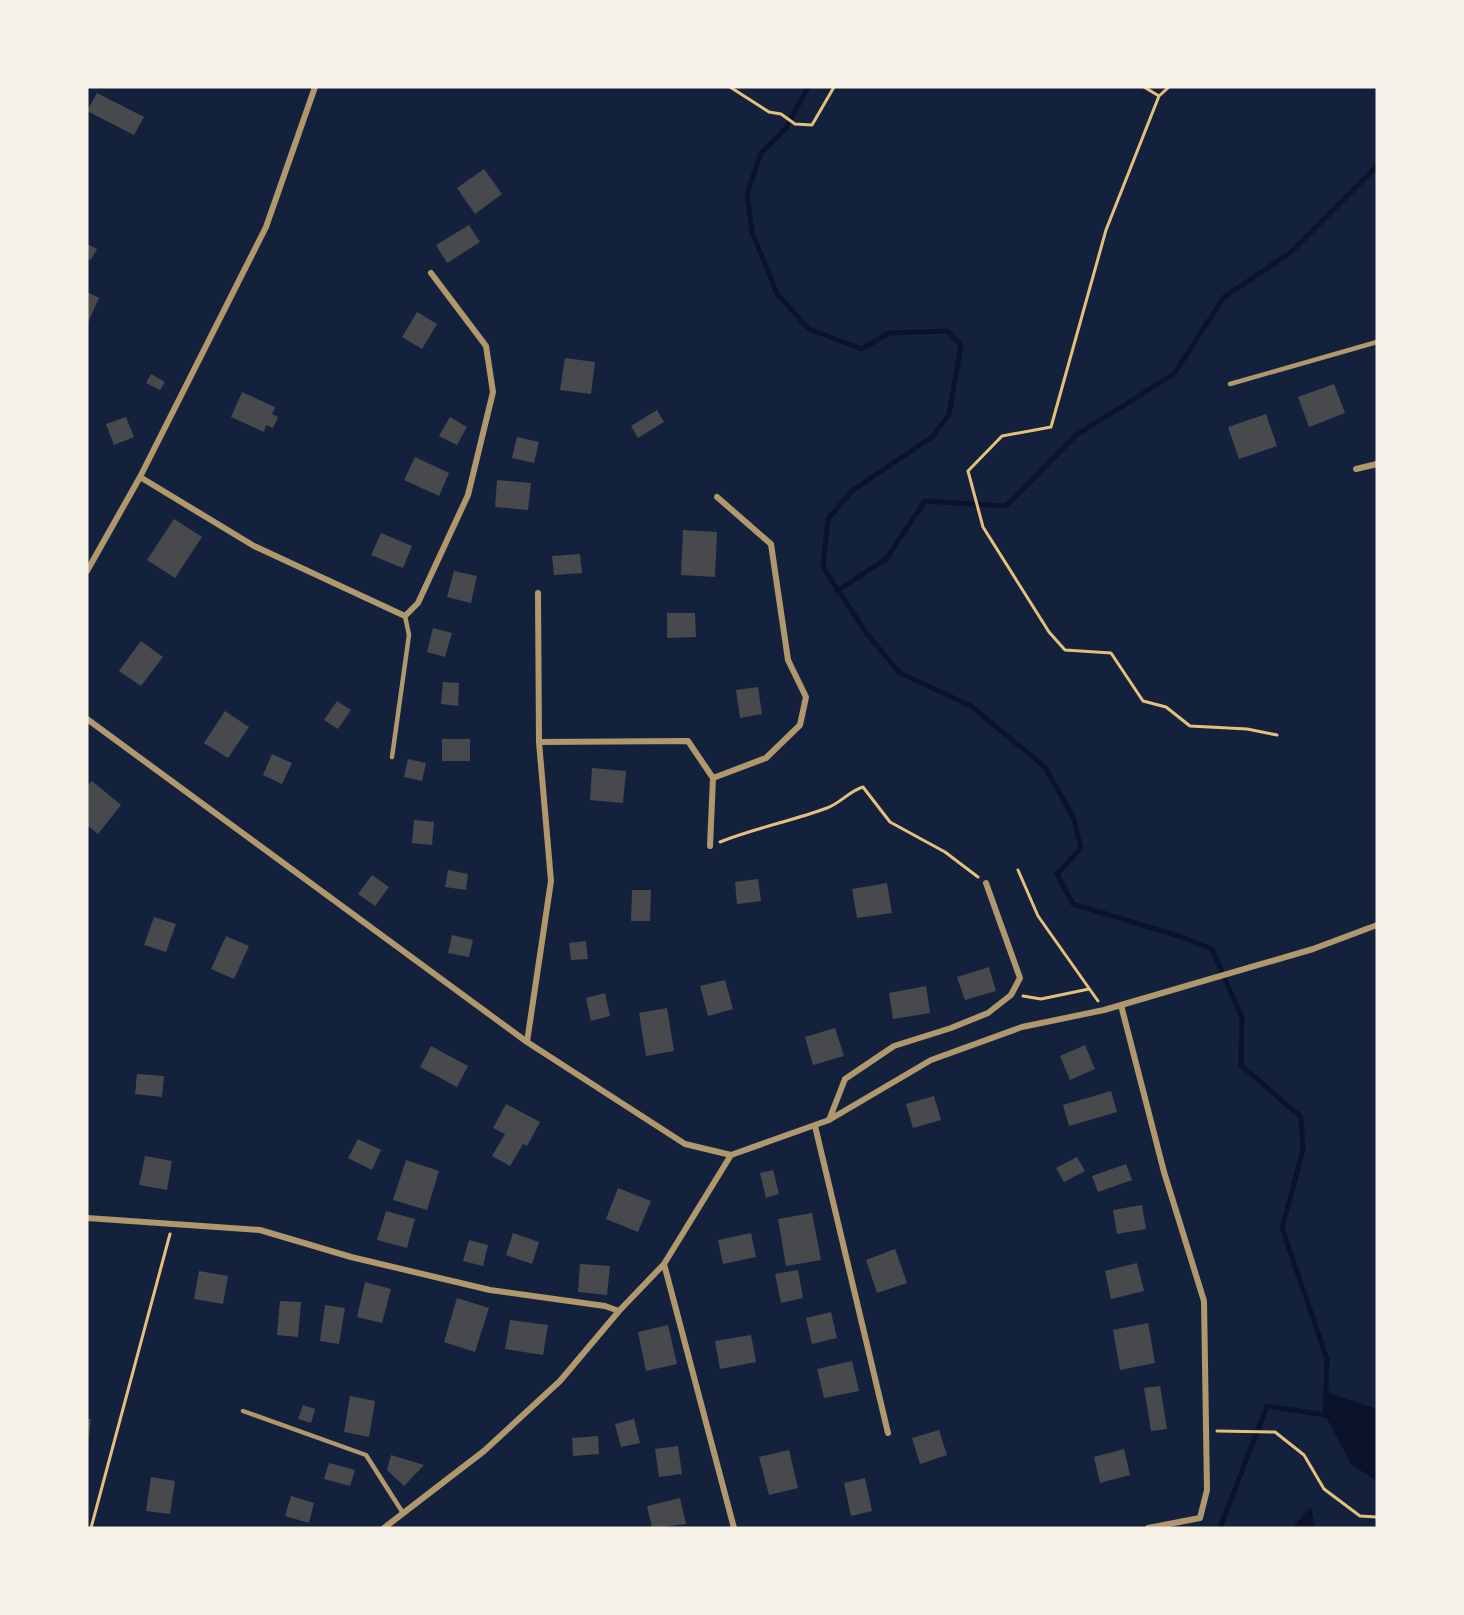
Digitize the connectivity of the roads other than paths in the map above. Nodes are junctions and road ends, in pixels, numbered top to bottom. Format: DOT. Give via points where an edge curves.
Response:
graph roads {
  1 [pos="315,87"];
  2 [pos="431,273"];
  3 [pos="1377,342"];
  4 [pos="1230,384"];
  5 [pos="1377,464"];
  6 [pos="1356,469"];
  7 [pos="140,477"];
  8 [pos="717,497"];
  9 [pos="87,570"];
  10 [pos="538,593"];
  11 [pos="405,616"];
  12 [pos="87,719"];
  13 [pos="540,742"];
  14 [pos="392,758"];
  15 [pos="713,778"];
  16 [pos="710,846"];
  17 [pos="986,883"];
  18 [pos="1377,925"];
  19 [pos="1121,1005"];
  20 [pos="527,1042"];
  21 [pos="829,1120"];
  22 [pos="815,1125"];
  23 [pos="731,1155"];
  24 [pos="87,1218"];
  25 [pos="664,1264"];
  26 [pos="619,1311"];
  27 [pos="243,1411"];
  28 [pos="888,1433"];
  29 [pos="403,1513"];
  30 [pos="384,1528"];
  31 [pos="734,1528"];
  32 [pos="1148,1528"];
  1 -- 7 [label="street" via="266,226"];
  2 -- 11 [label="street" via="486,346 493,392 468,495 418,603"];
  3 -- 4 [label="lane"];
  5 -- 6 [label="street"];
  7 -- 9 [label="street"];
  7 -- 11 [label="street" via="254,546"];
  8 -- 15 [label="street" via="771,544 788,660 806,697 800,725 766,758"];
  10 -- 13 [label="street"];
  11 -- 14 [label="lane" via="410,635"];
  12 -- 20 [label="street"];
  13 -- 15 [label="street" via="688,741"];
  13 -- 20 [label="street" via="551,881"];
  15 -- 16 [label="street"];
  17 -- 21 [label="street" via="1020,978 1011,995 988,1013 894,1046 845,1079"];
  18 -- 19 [label="street" via="1313,949"];
  19 -- 21 [label="street" via="1022,1027 931,1060"];
  19 -- 32 [label="street" via="1164,1172 1204,1301 1207,1490 1200,1518"];
  20 -- 23 [label="street" via="685,1144"];
  21 -- 22 [label="street"];
  22 -- 23 [label="street"];
  22 -- 28 [label="street"];
  23 -- 25 [label="street"];
  24 -- 26 [label="street" via="260,1230 351,1257 490,1290"];
  25 -- 26 [label="street"];
  25 -- 31 [label="street"];
  26 -- 29 [label="street" via="560,1382 484,1452"];
  27 -- 29 [label="lane" via="366,1455"];
  29 -- 30 [label="street"];
}
